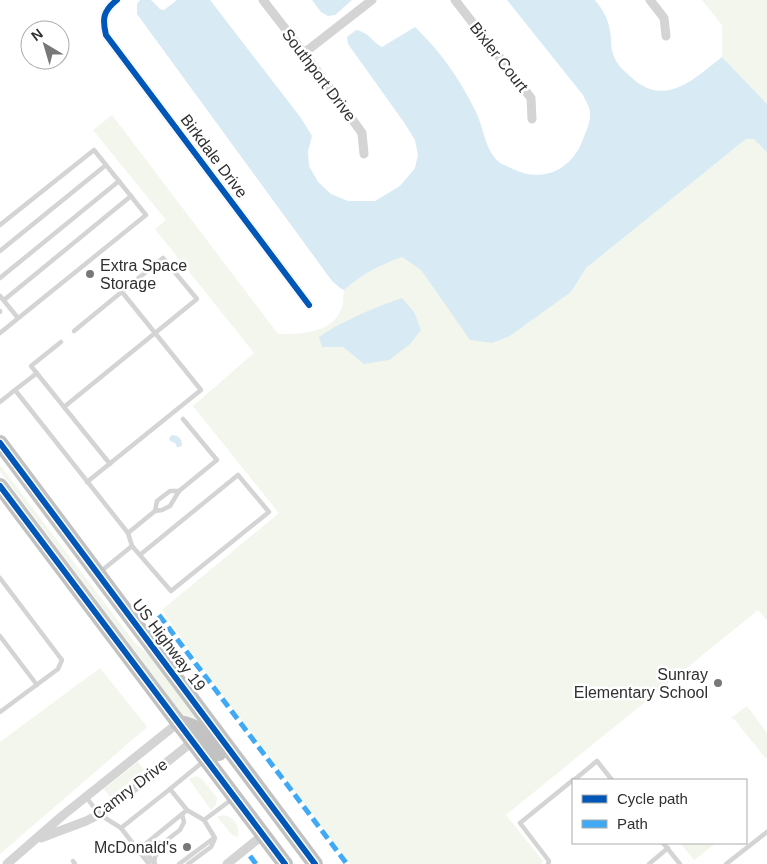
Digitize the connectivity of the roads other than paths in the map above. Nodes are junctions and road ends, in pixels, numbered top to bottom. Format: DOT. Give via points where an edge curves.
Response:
graph roads {
  1 [pos="117,0"];
  2 [pos="263,0"];
  3 [pos="372,0"];
  4 [pos="455,0"];
  5 [pos="650,0"];
  6 [pos="666,36"];
  7 [pos="304,53"];
  8 [pos="532,119"];
  9 [pos="364,154"];
  10 [pos="106,164"];
  11 [pos="119,181"];
  12 [pos="131,196"];
  13 [pos="0,225"];
  14 [pos="0,251"];
  15 [pos="0,278"];
  16 [pos="122,292"];
  17 [pos="0,296"];
  18 [pos="4,300"];
  19 [pos="309,305"];
  20 [pos="18,318"];
  21 [pos="74,331"];
  22 [pos="0,333"];
  23 [pos="155,333"];
  24 [pos="60,342"];
  25 [pos="37,373"];
  26 [pos="15,390"];
  27 [pos="0,402"];
  28 [pos="64,407"];
  29 [pos="183,419"];
  30 [pos="0,443"];
  31 [pos="110,464"];
  32 [pos="87,482"];
  33 [pos="0,486"];
  34 [pos="179,491"];
  35 [pos="155,511"];
  36 [pos="128,533"];
  37 [pos="132,546"];
  38 [pos="141,554"];
  39 [pos="98,574"];
  40 [pos="0,578"];
  41 [pos="0,636"];
  42 [pos="37,685"];
  43 [pos="0,712"];
  44 [pos="178,723"];
  45 [pos="192,742"];
  46 [pos="206,760"];
  47 [pos="574,779"];
  48 [pos="611,779"];
  49 [pos="572,781"];
  50 [pos="170,789"];
  51 [pos="86,797"];
  52 [pos="234,798"];
  53 [pos="187,810"];
  54 [pos="99,814"];
  55 [pos="182,814"];
  56 [pos="204,820"];
  57 [pos="121,828"];
  58 [pos="767,832"];
  59 [pos="263,835"];
  60 [pos="215,838"];
  61 [pos="36,840"];
  62 [pos="163,843"];
  63 [pos="664,844"];
  64 [pos="668,848"];
  65 [pos="138,850"];
  66 [pos="311,858"];
  67 [pos="230,863"];
  68 [pos="7,864"];
  69 [pos="153,864"];
  70 [pos="179,864"];
  71 [pos="188,864"];
  72 [pos="285,864"];
  73 [pos="548,864"];
  74 [pos="649,864"];
  75 [pos="680,864"];
  76 [pos="726,864"];
  1 -- 19 [label="street, Birkdale Drive" via="109,6 103,21 106,35"];
  2 -- 7 [label="street, Southport Drive"];
  3 -- 7 [label="street"];
  4 -- 8 [label="street, Bixler Court" via="531,98"];
  5 -- 6 [label="street" via="664,18"];
  7 -- 9 [label="street, Southport Drive" via="362,133"];
  10 -- 11 [label="lane"];
  10 -- 13 [label="lane" via="94,150"];
  10 -- 14 [label="lane"];
  11 -- 12 [label="lane"];
  11 -- 15 [label="lane"];
  12 -- 18 [label="lane"];
  12 -- 20 [label="lane" via="146,215"];
  16 -- 21 [label="lane"];
  16 -- 23 [label="lane"];
  16 -- 23 [label="lane" via="163,258 197,299"];
  17 -- 18 [label="lane"];
  18 -- 20 [label="lane"];
  20 -- 22 [label="lane"];
  23 -- 28 [label="lane"];
  23 -- 31 [label="lane" via="201,390"];
  24 -- 25 [label="lane" via="31,366"];
  25 -- 26 [label="lane"];
  25 -- 28 [label="lane"];
  26 -- 27 [label="lane"];
  26 -- 32 [label="lane"];
  28 -- 31 [label="lane"];
  29 -- 34 [label="lane" via="217,460"];
  30 -- 39 [label="highway, US Highway 19"];
  31 -- 32 [label="lane"];
  32 -- 36 [label="lane"];
  33 -- 44 [label="highway"];
  34 -- 35 [label="lane" via="170,506"];
  34 -- 35 [label="lane" via="170,491 157,501"];
  35 -- 36 [label="lane"];
  36 -- 37 [label="lane"];
  37 -- 38 [label="lane"];
  37 -- 39 [label="lane"];
  38 -- 38 [label="lane" via="238,475 268,512 171,591"];
  39 -- 66 [label="highway, US Highway 19"];
  40 -- 42 [label="lane" via="62,660 58,669"];
  41 -- 42 [label="lane"];
  42 -- 43 [label="lane"];
  44 -- 45 [label="highway"];
  44 -- 51 [label="street, Camry Drive"];
  44 -- 66 [label="highway" via="190,724 202,733 274,827"];
  45 -- 46 [label="highway"];
  45 -- 54 [label="street, Camry Drive"];
  46 -- 50 [label="lane"];
  46 -- 52 [label="highway"];
  47 -- 48 [label="lane" via="597,761"];
  49 -- 73 [label="lane" via="520,823 549,861"];
  50 -- 53 [label="lane"];
  50 -- 57 [label="lane"];
  51 -- 54 [label="lane"];
  51 -- 61 [label="street, Camry Drive"];
  52 -- 56 [label="lane"];
  52 -- 59 [label="highway"];
  53 -- 55 [label="lane"];
  53 -- 56 [label="lane"];
  54 -- 57 [label="lane"];
  54 -- 61 [label="street, Camry Drive"];
  55 -- 62 [label="lane" via="184,822 181,828"];
  55 -- 65 [label="lane"];
  56 -- 60 [label="lane"];
  57 -- 65 [label="lane"];
  58 -- 76 [label="lane"];
  59 -- 67 [label="street"];
  59 -- 72 [label="highway"];
  60 -- 70 [label="lane"];
  60 -- 71 [label="lane" via="211,847"];
  61 -- 68 [label="street, Camry Drive"];
  62 -- 69 [label="lane"];
  62 -- 69 [label="lane" via="153,843 148,849"];
  63 -- 64 [label="lane"];
  64 -- 74 [label="lane"];
  64 -- 75 [label="lane"];
  65 -- 69 [label="lane"];
}
